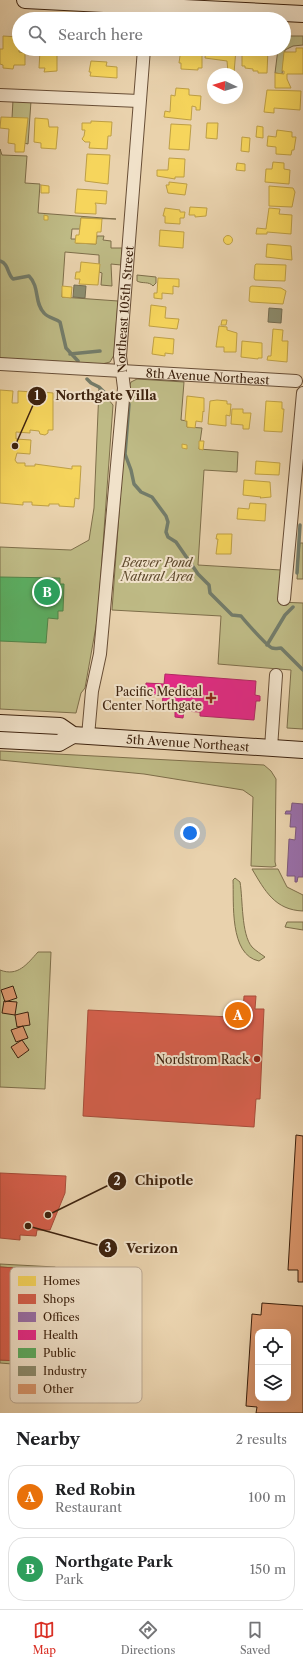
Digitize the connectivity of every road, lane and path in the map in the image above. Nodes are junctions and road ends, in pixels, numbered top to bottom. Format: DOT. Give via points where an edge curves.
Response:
graph roads {
  1 [pos="25,0"];
  2 [pos="149,9"];
  3 [pos="241,12"];
  4 [pos="291,14"];
  5 [pos="303,14"];
  6 [pos="143,56"];
  7 [pos="0,95"];
  8 [pos="139,100"];
  9 [pos="0,364"];
  10 [pos="123,372"];
  11 [pos="301,382"];
  12 [pos="303,393"];
  13 [pos="284,599"];
  14 [pos="276,675"];
  15 [pos="0,723"];
  16 [pos="81,736"];
  17 [pos="0,740"];
  18 [pos="271,748"];
  19 [pos="303,750"];
  1 -- 2 [label="main road"];
  2 -- 3 [label="main road"];
  4 -- 5 [label="main road"];
  6 -- 8 [label="street, Northeast 105th Street"];
  7 -- 8 [label="street"];
  8 -- 10 [label="street, Northeast 105th Street" via="120,356"];
  9 -- 10 [label="street, 8th Avenue Northeast"];
  10 -- 11 [label="street, 8th Avenue Northeast"];
  10 -- 16 [label="street, Northeast 105th Street" via="124,388 100,654"];
  12 -- 13 [label="street"];
  14 -- 18 [label="street"];
  15 -- 16 [label="main road, 5th Avenue Northeast" via="60,726"];
  16 -- 17 [label="main road, 5th Avenue Northeast" via="59,743"];
  16 -- 18 [label="main road, 5th Avenue Northeast"];
  18 -- 19 [label="main road, 5th Avenue Northeast"];
}
